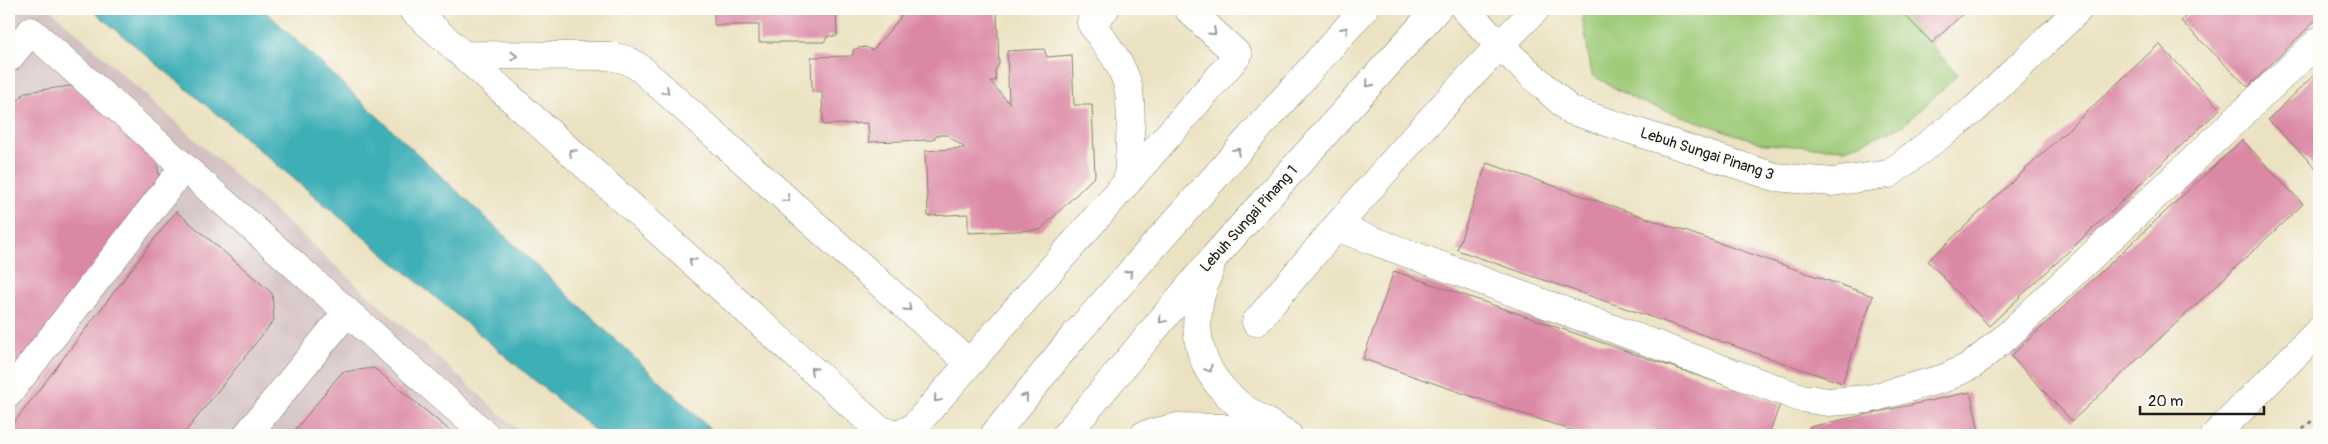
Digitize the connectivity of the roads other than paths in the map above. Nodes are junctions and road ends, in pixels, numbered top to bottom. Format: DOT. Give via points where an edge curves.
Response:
graph roads {
  1 [pos="412,9"];
  2 [pos="1188,9"];
  3 [pos="1364,9"];
  4 [pos="1437,9"];
  5 [pos="1465,9"];
  6 [pos="1536,9"];
  7 [pos="2079,9"];
  8 [pos="1090,14"];
  9 [pos="2319,41"];
  10 [pos="1499,45"];
  11 [pos="466,56"];
  12 [pos="9,58"];
  13 [pos="184,167"];
  14 [pos="1128,179"];
  15 [pos="1336,227"];
  16 [pos="1215,256"];
  17 [pos="347,312"];
  18 [pos="1256,322"];
  19 [pos="2319,331"];
  20 [pos="968,362"];
  21 [pos="9,393"];
  22 [pos="247,435"];
  23 [pos="486,435"];
  24 [pos="994,435"];
  25 [pos="1066,435"];
  26 [pos="1144,435"];
  27 [pos="1288,435"];
  28 [pos="2215,435"];
  1 -- 11 [label="street"];
  2 -- 14 [label="street, one-way" via="1238,56"];
  24 -- 3 [label="street, one-way" via="1074,335"];
  4 -- 16 [label="street, Lebuh Sungai Pinang 1, one-way"];
  5 -- 10 [label="street, Lebuh Sungai Pinang 3"];
  6 -- 10 [label="street"];
  7 -- 10 [label="street, Lebuh Sungai Pinang 3" via="1975,110 1889,174 1832,182 1775,177 1570,110"];
  8 -- 14 [label="street" via="1127,84 1130,131"];
  9 -- 15 [label="street" via="2006,337 1972,365 1945,378 1869,399 1828,402 1801,398"];
  10 -- 15 [label="street"];
  11 -- 20 [label="street, one-way" via="610,56 627,60 640,68"];
  20 -- 11 [label="street, one-way" via="913,428 888,434 876,427"];
  12 -- 13 [label="street" via="31,31"];
  13 -- 17 [label="street"];
  13 -- 21 [label="street"];
  14 -- 20 [label="street"];
  15 -- 18 [label="street"];
  16 -- 25 [label="street, Lebuh Sungai Pinang 1, one-way"];
  16 -- 27 [label="street, one-way" via="1202,286 1198,322 1197,342 1205,362 1236,402"];
  17 -- 22 [label="street"];
  17 -- 23 [label="street"];
  19 -- 28 [label="street"];
  26 -- 27 [label="street" via="1177,427"];
}
